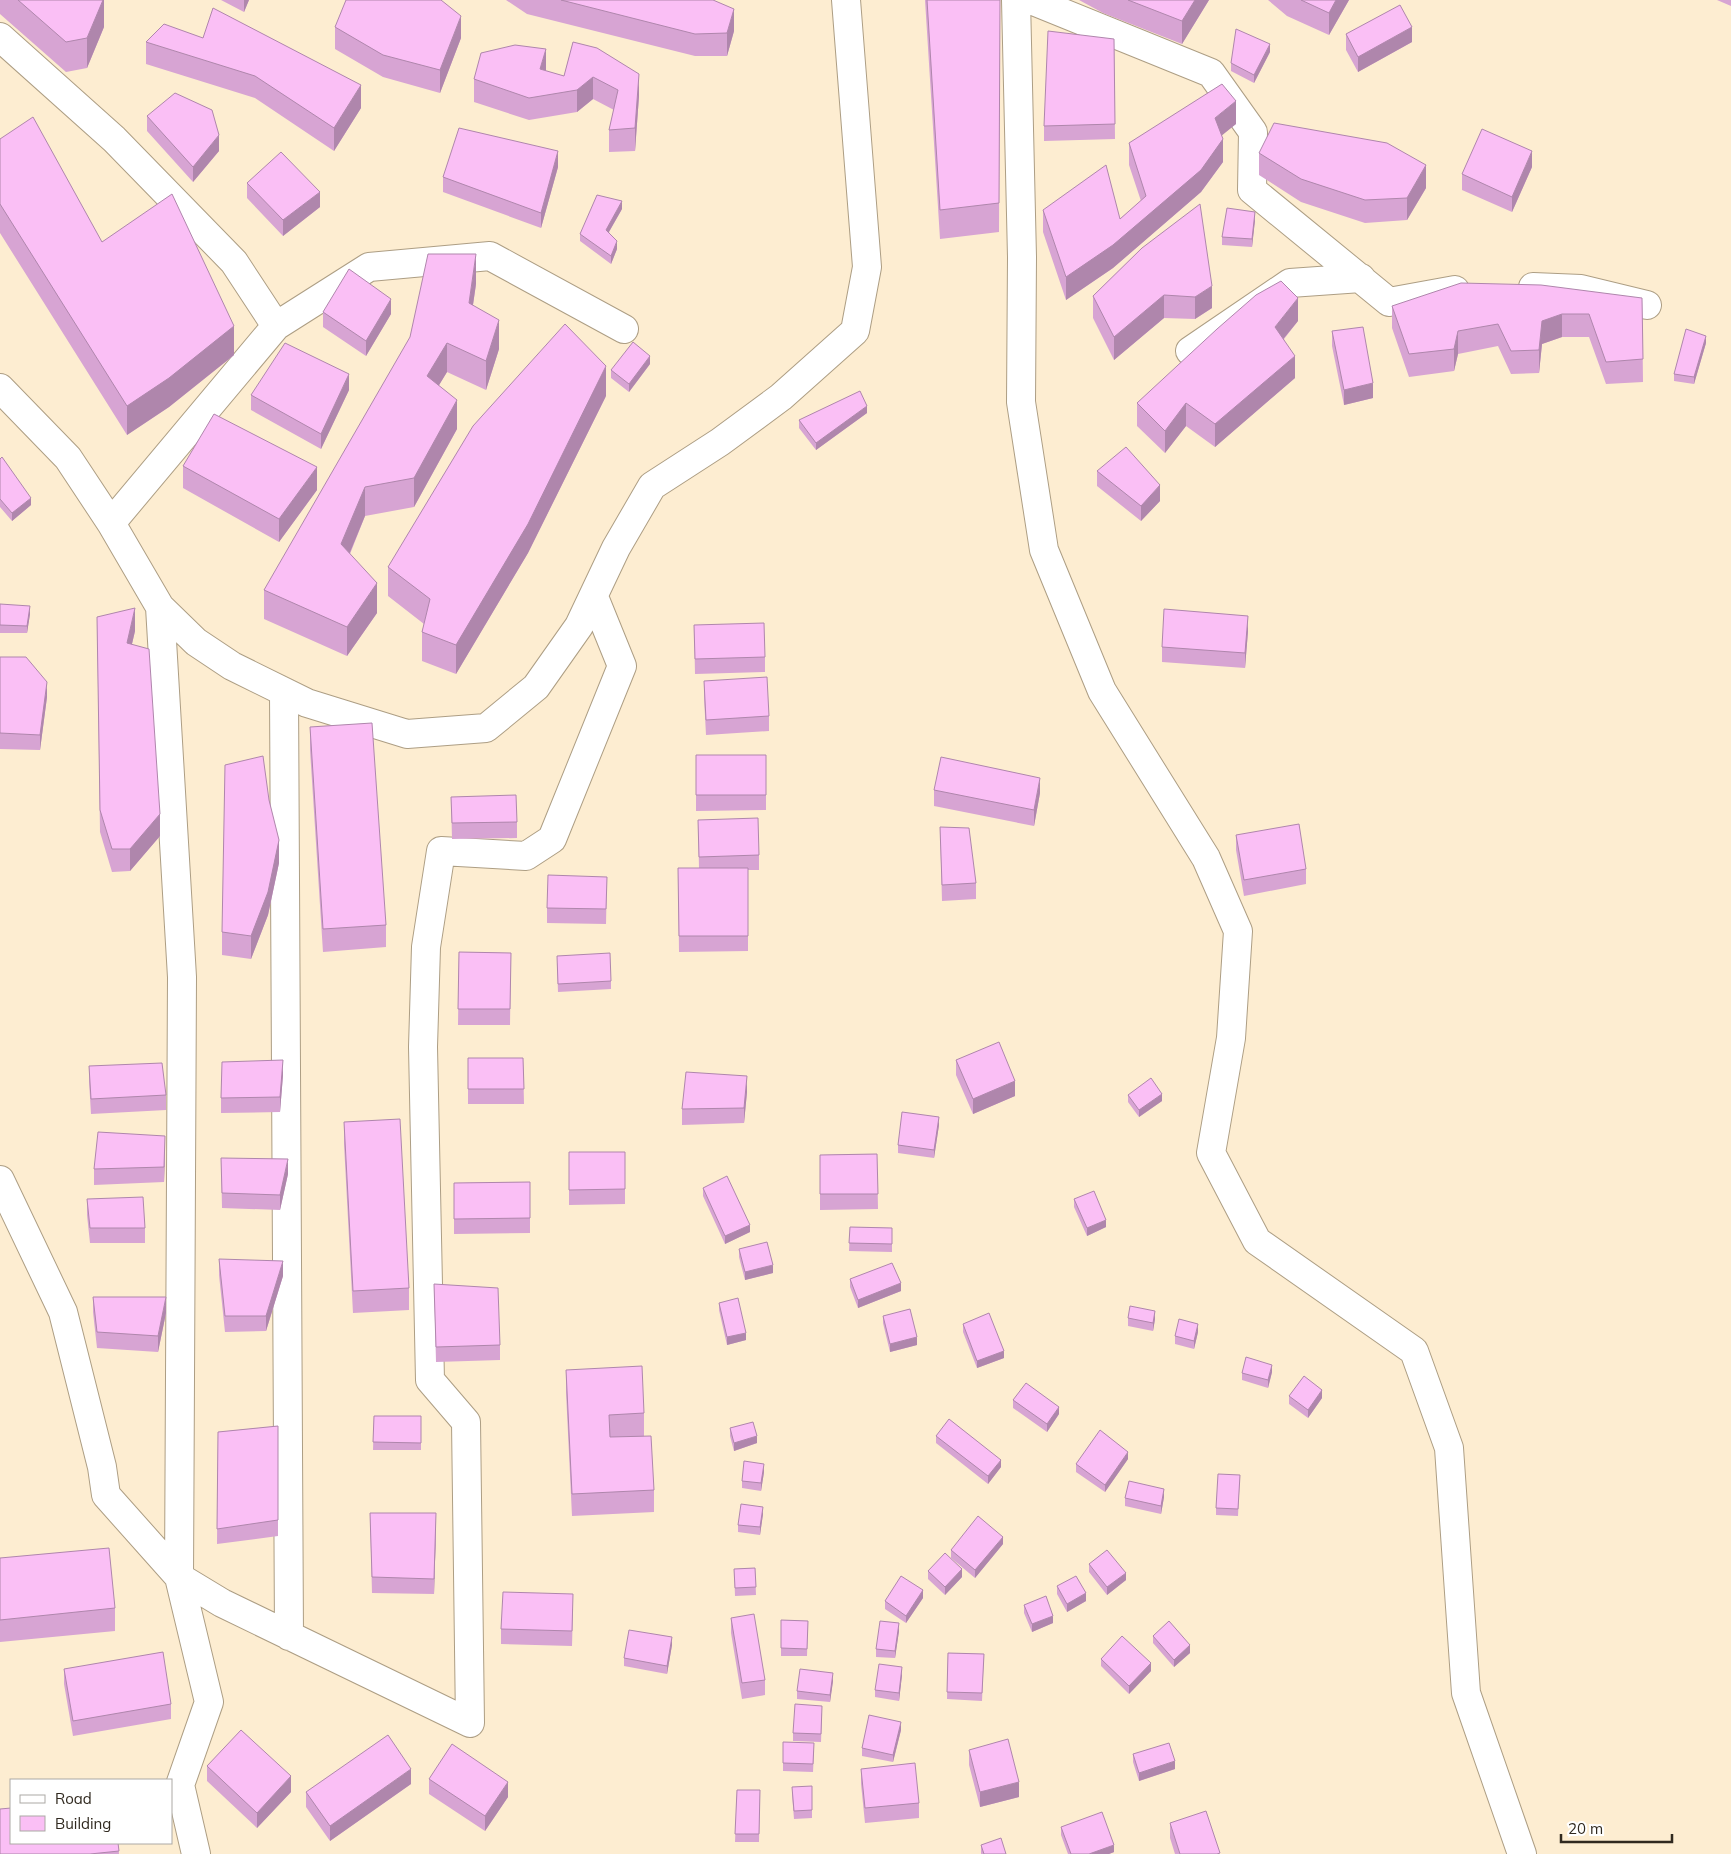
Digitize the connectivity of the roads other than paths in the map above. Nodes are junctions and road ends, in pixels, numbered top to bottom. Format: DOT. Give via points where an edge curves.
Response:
graph roads {
  1 [pos="846,0"];
  2 [pos="1016,0"];
  3 [pos="1031,0"];
  4 [pos="0,37"];
  5 [pos="1361,278"];
  6 [pos="1481,286"];
  7 [pos="1508,286"];
  8 [pos="1647,306"];
  9 [pos="276,326"];
  10 [pos="624,329"];
  11 [pos="1190,351"];
  12 [pos="0,388"];
  13 [pos="111,522"];
  14 [pos="594,597"];
  15 [pos="160,608"];
  16 [pos="284,692"];
  17 [pos="0,1180"];
  18 [pos="178,1577"];
  19 [pos="289,1636"];
  20 [pos="196,1854"];
  21 [pos="1522,1854"];
  1 -- 14 [label="street" via="866,267 854,331 773,402 720,442 652,486 616,548"];
  2 -- 21 [label="street" via="1022,257 1021,402 1044,550 1102,692 1206,858 1238,931 1231,1038 1210,1153 1257,1241 1414,1351 1449,1448 1466,1694"];
  3 -- 5 [label="street" via="1211,73 1253,132 1252,190"];
  4 -- 9 [label="street" via="114,139 234,262"];
  5 -- 6 [label="street" via="1389,302"];
  5 -- 11 [label="street" via="1290,283"];
  7 -- 8 [label="street" via="1581,289"];
  9 -- 10 [label="street" via="369,266 490,256"];
  9 -- 13 [label="street"];
  12 -- 13 [label="street" via="68,458"];
  13 -- 15 [label="street"];
  14 -- 16 [label="street" via="579,626 536,687 486,728 407,734 307,703"];
  14 -- 19 [label="street" via="622,666 552,839 526,856 442,851 426,947 423,1047 430,1380 466,1422 470,1723"];
  15 -- 16 [label="street" via="196,642 232,666"];
  15 -- 18 [label="street" via="182,977"];
  16 -- 19 [label="street"];
  17 -- 18 [label="street" via="63,1312 102,1467 106,1495"];
  18 -- 19 [label="street"];
  18 -- 20 [label="street" via="209,1702 180,1785"];
}
